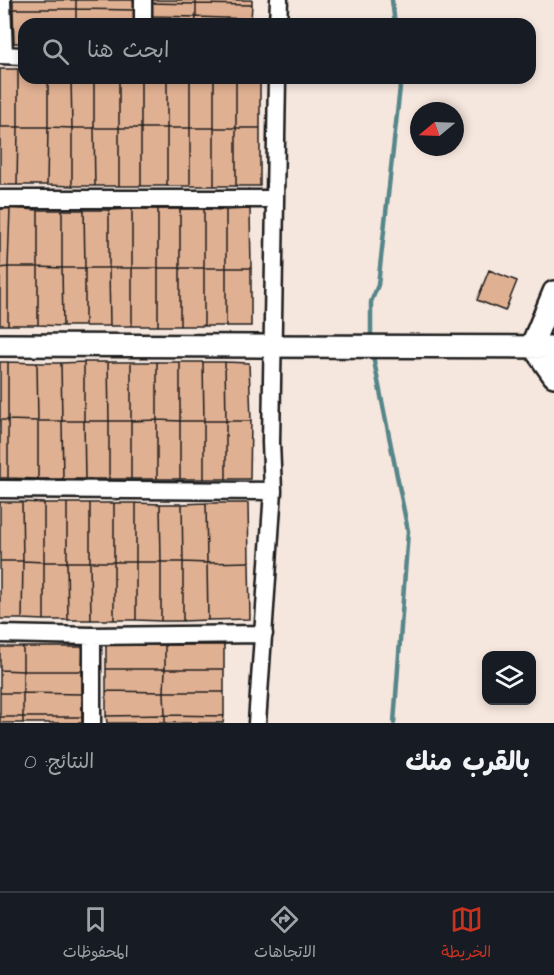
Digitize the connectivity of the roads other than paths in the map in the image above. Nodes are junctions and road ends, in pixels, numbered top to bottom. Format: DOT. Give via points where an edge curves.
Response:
graph roads {
  1 [pos="2,0"];
  2 [pos="143,0"];
  3 [pos="279,0"];
  4 [pos="143,18"];
  5 [pos="278,18"];
  6 [pos="2,55"];
  7 [pos="18,56"];
  8 [pos="277,84"];
  9 [pos="274,199"];
  10 [pos="0,200"];
  11 [pos="554,292"];
  12 [pos="544,340"];
  13 [pos="272,344"];
  14 [pos="0,345"];
  15 [pos="554,376"];
  16 [pos="0,489"];
  17 [pos="273,491"];
  18 [pos="0,634"];
  19 [pos="264,634"];
  20 [pos="92,636"];
  21 [pos="92,723"];
  22 [pos="257,723"];
  1 -- 6 [label="street"];
  2 -- 4 [label="street"];
  3 -- 5 [label="street"];
  6 -- 7 [label="street"];
  8 -- 9 [label="street"];
  9 -- 10 [label="street"];
  9 -- 13 [label="street"];
  11 -- 12 [label="street"];
  12 -- 13 [label="street"];
  12 -- 15 [label="street"];
  13 -- 14 [label="street"];
  13 -- 17 [label="street"];
  16 -- 17 [label="street"];
  17 -- 19 [label="street"];
  18 -- 20 [label="street"];
  19 -- 20 [label="street"];
  19 -- 22 [label="street"];
  20 -- 21 [label="street"];
}
